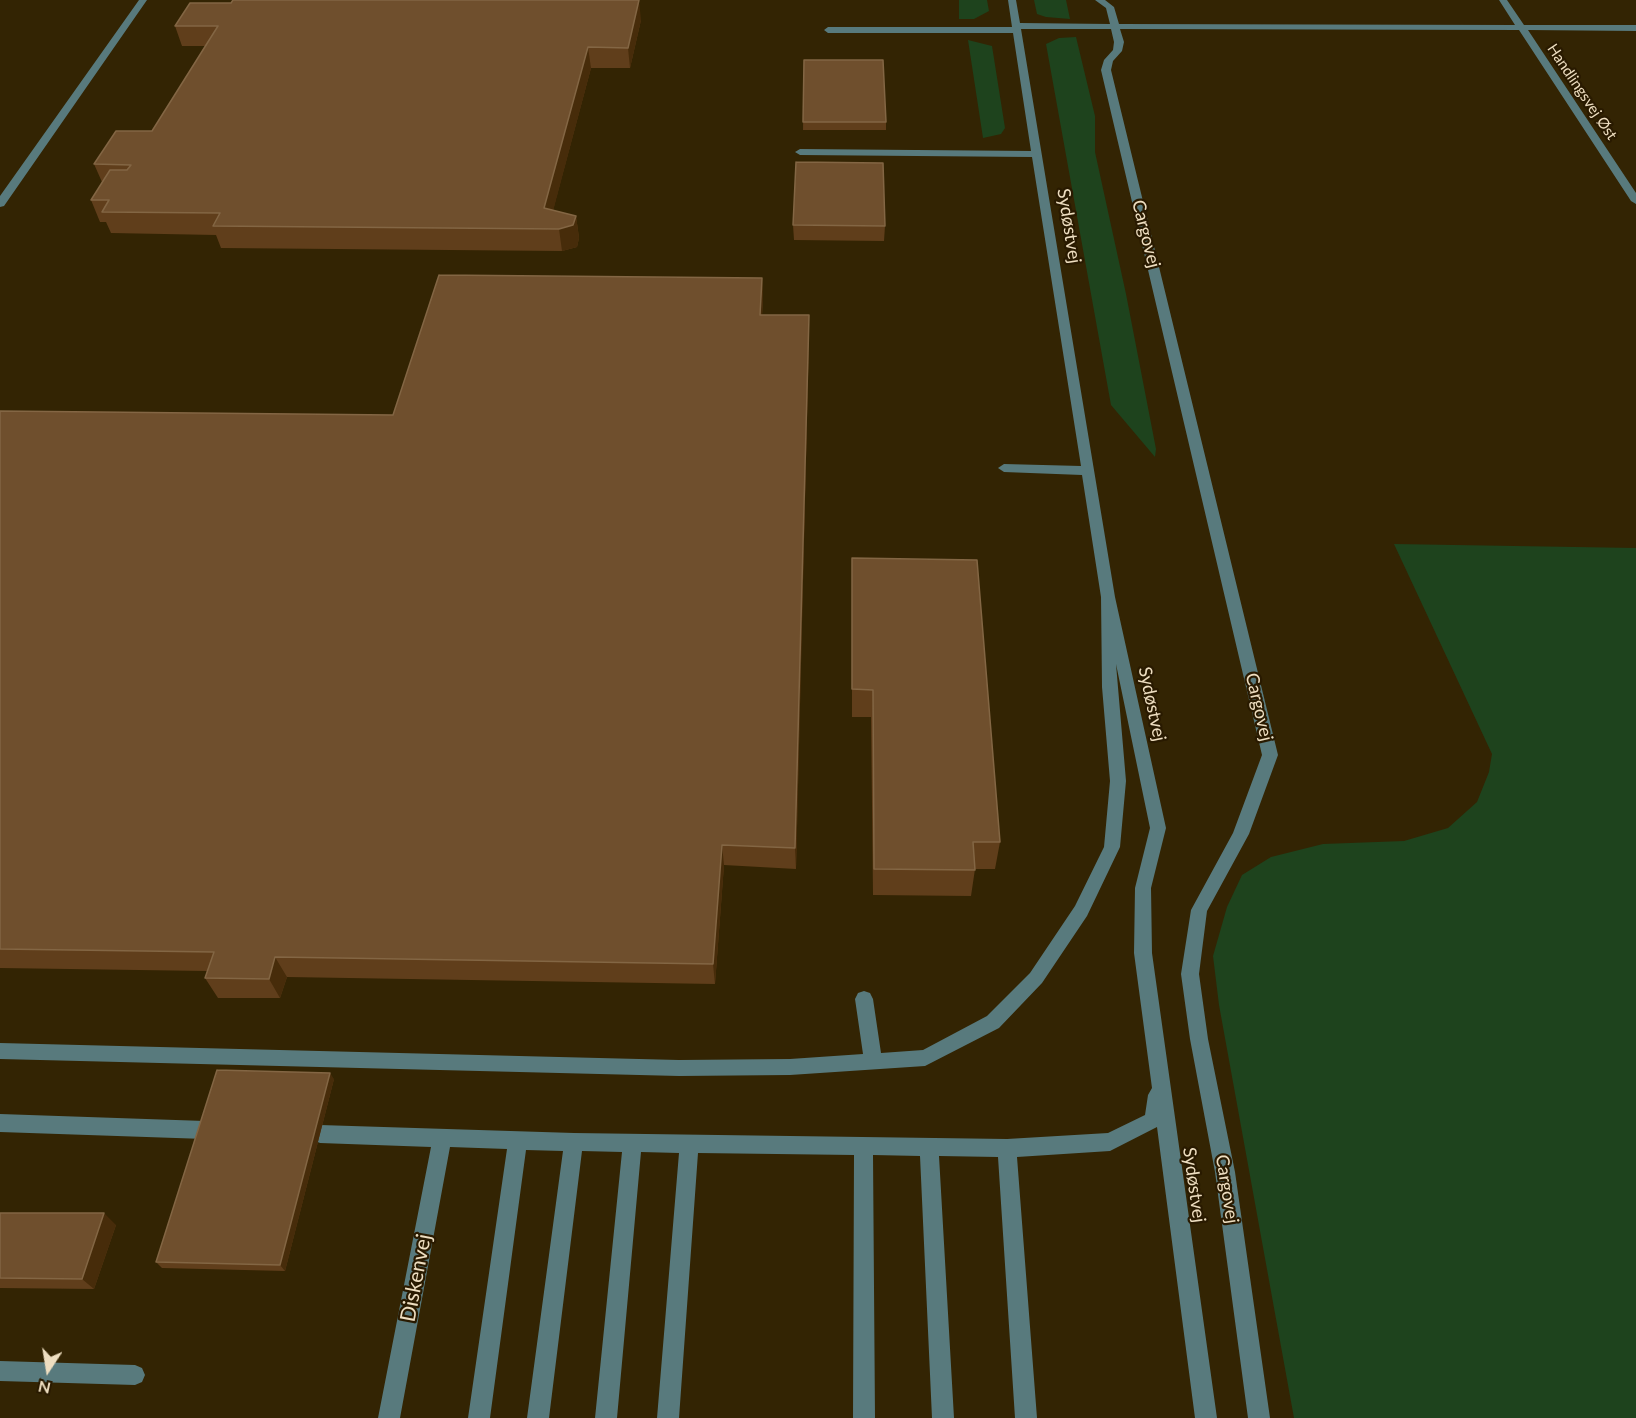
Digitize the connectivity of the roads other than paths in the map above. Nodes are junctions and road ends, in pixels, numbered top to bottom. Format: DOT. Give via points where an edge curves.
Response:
graph roads {
  1 [pos="143,0"];
  2 [pos="1012,0"];
  3 [pos="1100,0"];
  4 [pos="1503,0"];
  5 [pos="1114,25"];
  6 [pos="1520,27"];
  7 [pos="1017,28"];
  8 [pos="1636,28"];
  9 [pos="828,30"];
  10 [pos="800,152"];
  11 [pos="1038,154"];
  12 [pos="1636,201"];
  13 [pos="0,204"];
  14 [pos="1004,468"];
  15 [pos="1088,471"];
  16 [pos="1108,597"];
  17 [pos="864,999"];
  18 [pos="0,1051"];
  19 [pos="873,1061"];
  20 [pos="1160,1083"];
  21 [pos="0,1123"];
  22 [pos="205,1130"];
  23 [pos="320,1134"];
  24 [pos="442,1138"];
  25 [pos="518,1141"];
  26 [pos="574,1142"];
  27 [pos="632,1143"];
  28 [pos="689,1143"];
  29 [pos="863,1146"];
  30 [pos="930,1147"];
  31 [pos="1008,1148"];
  32 [pos="0,1371"];
  33 [pos="135,1376"];
  34 [pos="389,1418"];
  35 [pos="479,1418"];
  36 [pos="538,1418"];
  37 [pos="606,1418"];
  38 [pos="668,1418"];
  39 [pos="864,1418"];
  40 [pos="943,1418"];
  41 [pos="1026,1418"];
  42 [pos="1206,1418"];
  43 [pos="1260,1418"];
  1 -- 13 [label="lane"];
  2 -- 7 [label="lane, Sydøstvej"];
  3 -- 5 [label="lane, Cargovej" via="1110,7"];
  4 -- 6 [label="lane, Handlingsvej Øst"];
  5 -- 6 [label="lane"];
  5 -- 7 [label="lane"];
  5 -- 43 [label="lane, Cargovej" via="1119,42 1106,70 1270,755 1241,834 1199,910 1190,974 1225,1172"];
  6 -- 8 [label="lane"];
  6 -- 12 [label="lane, Handlingsvej Øst"];
  7 -- 9 [label="lane"];
  7 -- 11 [label="lane, Sydøstvej"];
  10 -- 11 [label="lane"];
  11 -- 15 [label="lane, Sydøstvej"];
  14 -- 15 [label="lane"];
  15 -- 16 [label="lane, Sydøstvej"];
  16 -- 19 [label="lane" via="1109,687 1118,781 1112,847 1086,901 1036,978 993,1022 925,1058"];
  16 -- 20 [label="lane, Sydøstvej" via="1158,828 1143,888 1143,953"];
  17 -- 19 [label="lane"];
  18 -- 19 [label="lane" via="679,1068 790,1067"];
  20 -- 31 [label="lane" via="1153,1120 1110,1142"];
  20 -- 42 [label="lane, Sydøstvej"];
  21 -- 22 [label="lane"];
  23 -- 24 [label="lane"];
  24 -- 25 [label="lane"];
  24 -- 34 [label="lane, Diskenvej"];
  25 -- 26 [label="lane"];
  25 -- 35 [label="lane"];
  26 -- 27 [label="lane"];
  26 -- 36 [label="lane"];
  27 -- 28 [label="lane"];
  27 -- 37 [label="lane"];
  28 -- 29 [label="lane"];
  28 -- 38 [label="lane"];
  29 -- 30 [label="lane"];
  29 -- 39 [label="lane"];
  30 -- 31 [label="lane"];
  30 -- 40 [label="lane"];
  31 -- 41 [label="lane"];
  32 -- 33 [label="lane"];
}
